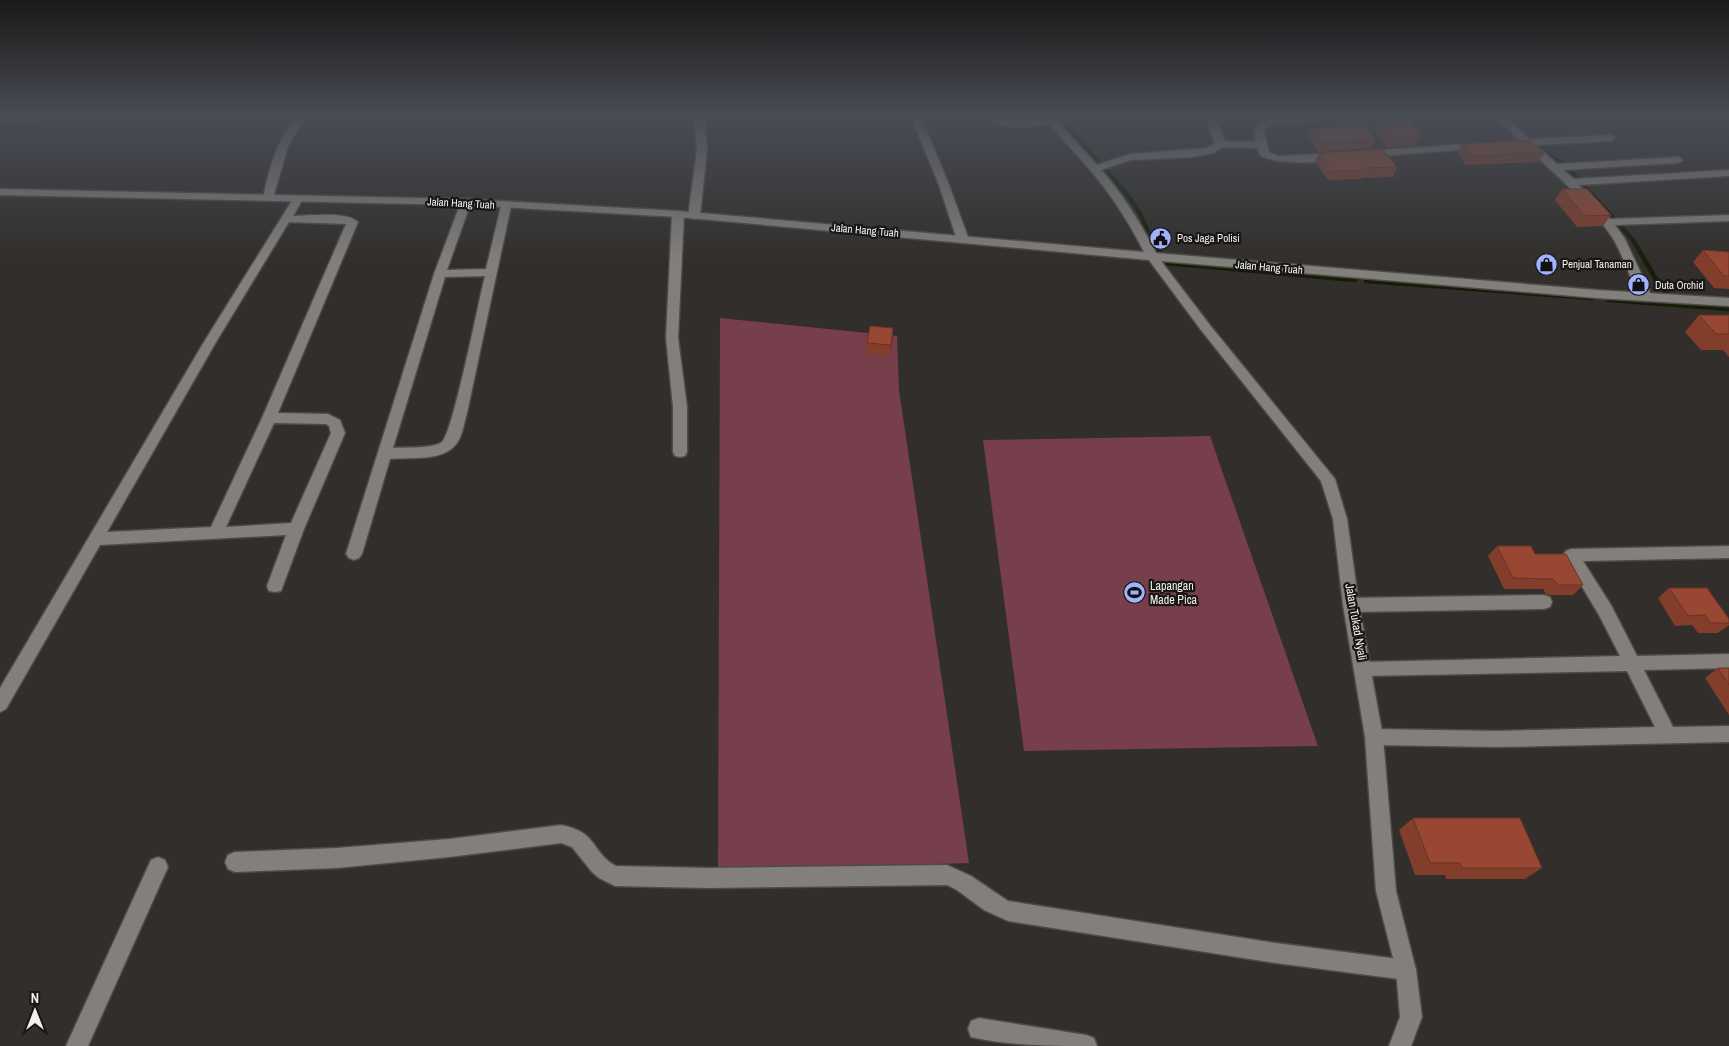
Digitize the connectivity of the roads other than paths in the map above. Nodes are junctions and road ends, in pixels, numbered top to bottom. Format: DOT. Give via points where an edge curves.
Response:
graph roads {
  1 [pos="276,166"];
  2 [pos="700,166"];
  3 [pos="936,166"];
  4 [pos="1097,166"];
  5 [pos="1106,166"];
  6 [pos="1581,166"];
  7 [pos="1560,167"];
  8 [pos="1100,168"];
  9 [pos="1729,173"];
  10 [pos="1577,182"];
  11 [pos="0,192"];
  12 [pos="268,198"];
  13 [pos="298,199"];
  14 [pos="466,202"];
  15 [pos="506,206"];
  16 [pos="678,214"];
  17 [pos="694,216"];
  18 [pos="1729,218"];
  19 [pos="286,219"];
  20 [pos="1614,222"];
  21 [pos="963,240"];
  22 [pos="1151,255"];
  23 [pos="492,272"];
  24 [pos="440,274"];
  25 [pos="1646,297"];
  26 [pos="1729,302"];
  27 [pos="269,418"];
  28 [pos="680,452"];
  29 [pos="386,454"];
  30 [pos="296,530"];
  31 [pos="215,534"];
  32 [pos="97,539"];
  33 [pos="1729,552"];
  34 [pos="354,554"];
  35 [pos="275,586"];
  36 [pos="1544,602"];
  37 [pos="1351,605"];
  38 [pos="1729,661"];
  39 [pos="1632,663"];
  40 [pos="1364,669"];
  41 [pos="0,704"];
  42 [pos="1668,734"];
  43 [pos="1729,734"];
  44 [pos="1374,738"];
  45 [pos="236,862"];
  46 [pos="158,867"];
  47 [pos="1406,970"];
  48 [pos="979,1029"];
  49 [pos="77,1046"];
  50 [pos="1086,1046"];
  51 [pos="1400,1046"];
  1 -- 12 [label="street"];
  2 -- 17 [label="street"];
  3 -- 21 [label="street"];
  4 -- 8 [label="street, Jalan Tukad Nyali"];
  5 -- 8 [label="street"];
  6 -- 7 [label="street"];
  7 -- 10 [label="street"];
  8 -- 22 [label="street, Jalan Tukad Nyali"];
  9 -- 10 [label="street"];
  10 -- 20 [label="street"];
  11 -- 12 [label="street, Jalan Hang Tuah"];
  12 -- 13 [label="street, Jalan Hang Tuah"];
  13 -- 14 [label="street, Jalan Hang Tuah"];
  13 -- 19 [label="street"];
  14 -- 15 [label="street, Jalan Hang Tuah"];
  14 -- 24 [label="street"];
  15 -- 16 [label="street, Jalan Hang Tuah"];
  15 -- 23 [label="street"];
  16 -- 17 [label="street, Jalan Hang Tuah"];
  16 -- 28 [label="street" via="672,338 680,406"];
  17 -- 21 [label="street, Jalan Hang Tuah"];
  18 -- 20 [label="street"];
  19 -- 27 [label="street" via="342,219 352,222"];
  19 -- 32 [label="street" via="210,342"];
  20 -- 25 [label="street"];
  21 -- 22 [label="street, Jalan Hang Tuah"];
  22 -- 25 [label="street, Jalan Hang Tuah"];
  22 -- 37 [label="street, Jalan Tukad Nyali" via="1328,479 1340,518"];
  23 -- 24 [label="street"];
  23 -- 29 [label="street" via="452,440 439,450"];
  24 -- 29 [label="street"];
  25 -- 26 [label="street, Jalan Hang Tuah"];
  27 -- 30 [label="street" via="320,418 328,419 337,426 338,433"];
  27 -- 31 [label="street"];
  29 -- 34 [label="street"];
  30 -- 31 [label="street"];
  30 -- 35 [label="street"];
  31 -- 32 [label="street"];
  32 -- 41 [label="street"];
  33 -- 39 [label="street" via="1572,555"];
  36 -- 37 [label="street"];
  37 -- 40 [label="street, Jalan Tukad Nyali"];
  38 -- 39 [label="street"];
  39 -- 40 [label="street"];
  39 -- 42 [label="street"];
  40 -- 44 [label="street, Jalan Tukad Nyali"];
  42 -- 43 [label="street"];
  42 -- 44 [label="street" via="1497,739"];
  44 -- 47 [label="street, Jalan Tukad Nyali" via="1386,891"];
  45 -- 47 [label="street" via="356,856 572,834 580,839 603,870 615,876 947,875 966,883 988,903 1008,911"];
  46 -- 49 [label="street"];
  47 -- 51 [label="street, Jalan Tukad Nyali" via="1411,1017"];
  48 -- 50 [label="street"];
}
